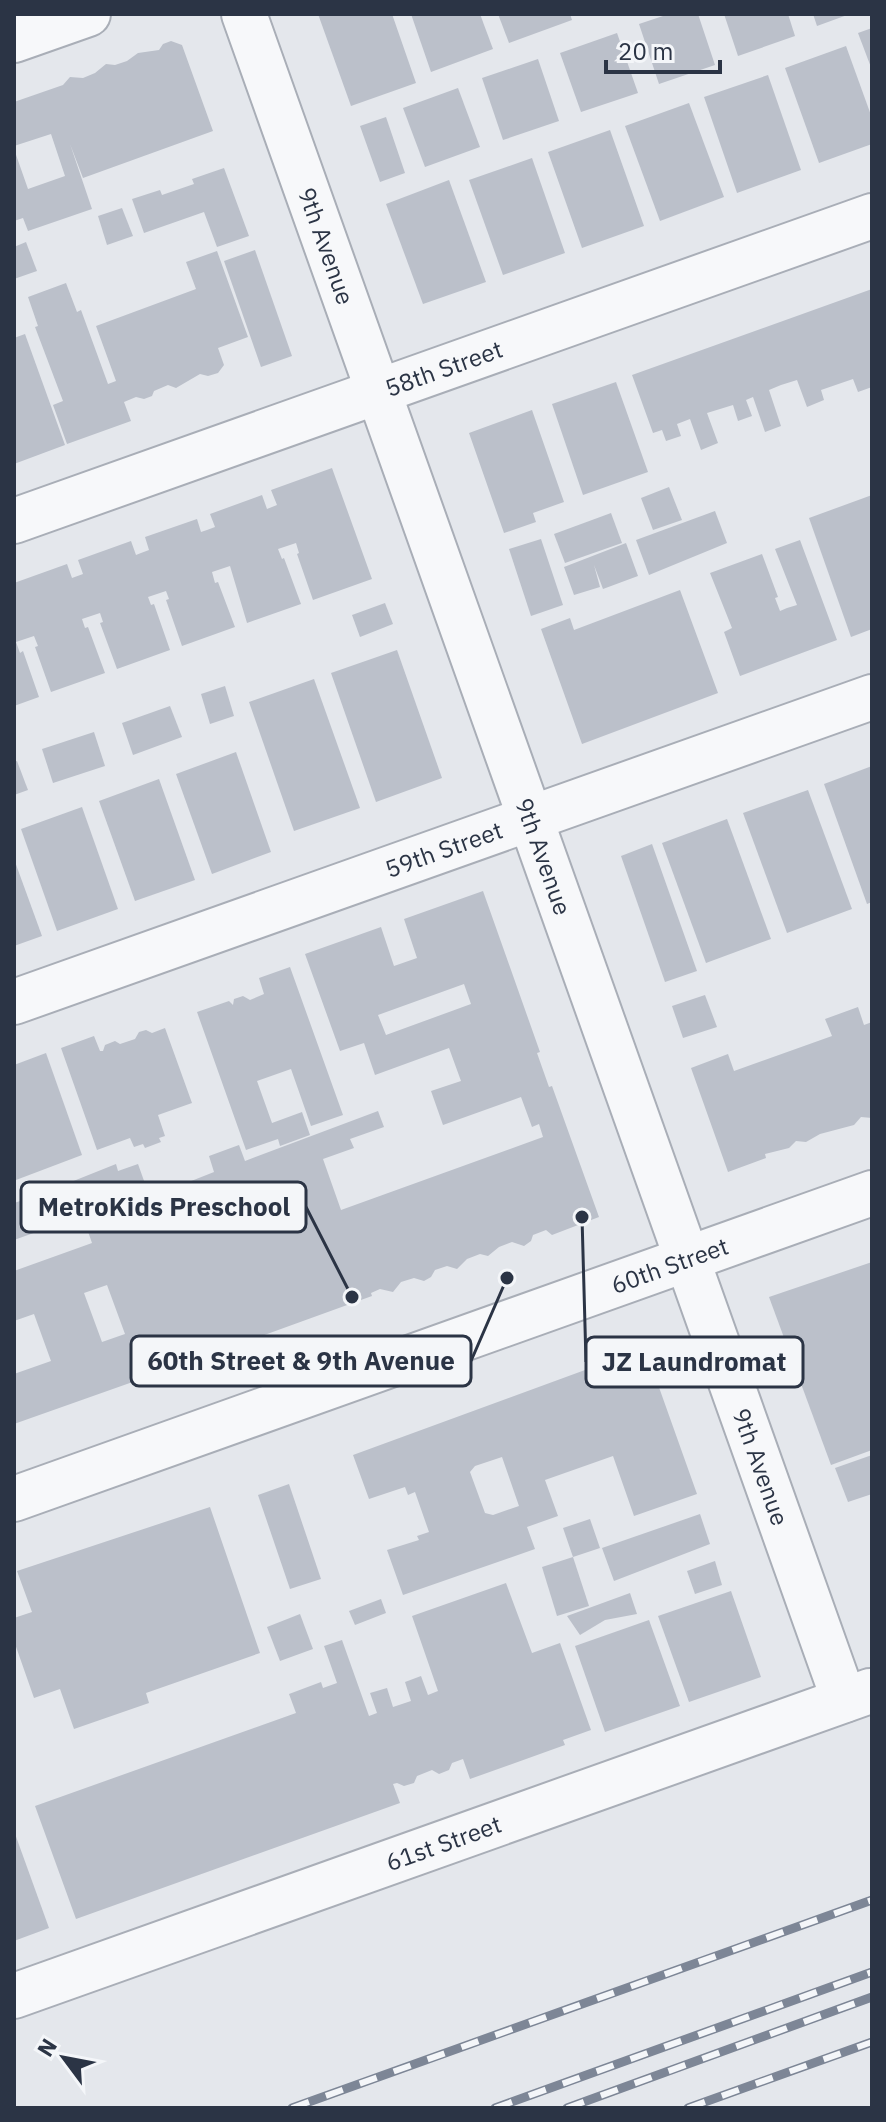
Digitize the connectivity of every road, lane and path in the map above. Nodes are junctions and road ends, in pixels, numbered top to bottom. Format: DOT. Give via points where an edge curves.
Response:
graph roads {
  1 [pos="88,14"];
  2 [pos="244,14"];
  3 [pos="14,40"];
  4 [pos="872,216"];
  5 [pos="380,392"];
  6 [pos="14,521"];
  7 [pos="872,697"];
  8 [pos="530,818"];
  9 [pos="14,1002"];
  10 [pos="872,1193"];
  11 [pos="688,1258"];
  12 [pos="14,1499"];
  13 [pos="858,1695"];
  14 [pos="14,1996"];
  1 -- 3 [label="street"];
  2 -- 5 [label="street, 9th Avenue"];
  4 -- 5 [label="street, 58th Street"];
  5 -- 6 [label="street, 58th Street"];
  5 -- 8 [label="street, 9th Avenue"];
  7 -- 8 [label="street, 59th Street"];
  8 -- 9 [label="street, 59th Street"];
  8 -- 11 [label="street, 9th Avenue"];
  10 -- 11 [label="street, 60th Street"];
  11 -- 12 [label="street, 60th Street"];
  11 -- 13 [label="street, 9th Avenue"];
  13 -- 14 [label="street, 61st Street"];
}
